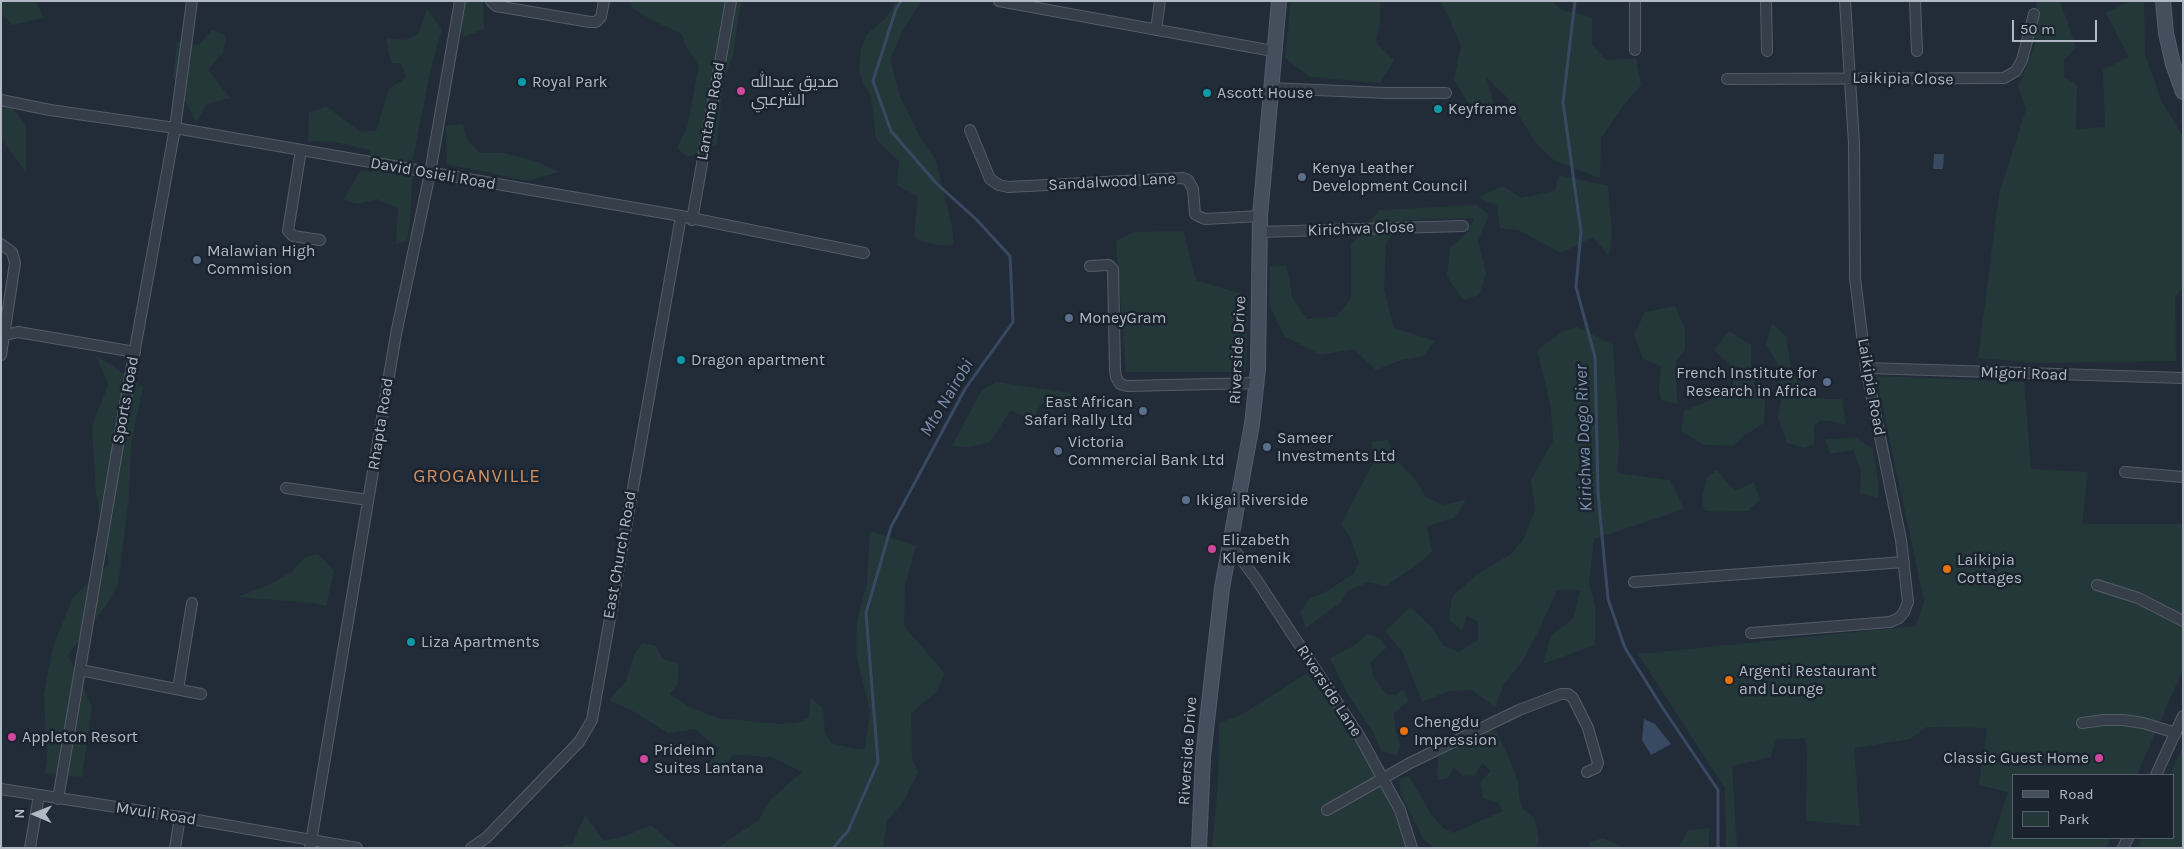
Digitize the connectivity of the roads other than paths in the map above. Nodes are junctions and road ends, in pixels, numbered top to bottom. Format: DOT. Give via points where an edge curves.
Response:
graph roads {
  1 [pos="192,1"];
  2 [pos="460,1"];
  3 [pos="491,1"];
  4 [pos="604,1"];
  5 [pos="730,1"];
  6 [pos="999,1"];
  7 [pos="1160,1"];
  8 [pos="1280,1"];
  9 [pos="1635,1"];
  10 [pos="1766,1"];
  11 [pos="1845,1"];
  12 [pos="1915,1"];
  13 [pos="2163,1"];
  14 [pos="2034,14"];
  15 [pos="1156,30"];
  16 [pos="1635,50"];
  17 [pos="1273,51"];
  18 [pos="1767,51"];
  19 [pos="1917,51"];
  20 [pos="1850,78"];
  21 [pos="1728,79"];
  22 [pos="1270,88"];
  23 [pos="2183,92"];
  24 [pos="1446,93"];
  25 [pos="1,100"];
  26 [pos="175,128"];
  27 [pos="970,130"];
  28 [pos="301,150"];
  29 [pos="430,173"];
  30 [pos="681,216"];
  31 [pos="1260,216"];
  32 [pos="692,220"];
  33 [pos="1463,226"];
  34 [pos="1259,232"];
  35 [pos="320,240"];
  36 [pos="1,244"];
  37 [pos="864,252"];
  38 [pos="1090,266"];
  39 [pos="3,336"];
  40 [pos="134,352"];
  41 [pos="1,355"];
  42 [pos="1866,368"];
  43 [pos="2183,378"];
  44 [pos="1257,383"];
  45 [pos="2125,472"];
  46 [pos="2183,477"];
  47 [pos="286,488"];
  48 [pos="368,500"];
  49 [pos="1230,544"];
  50 [pos="1904,562"];
  51 [pos="1634,582"];
  52 [pos="2097,585"];
  53 [pos="192,603"];
  54 [pos="2183,621"];
  55 [pos="1751,633"];
  56 [pos="80,670"];
  57 [pos="178,690"];
  58 [pos="201,694"];
  59 [pos="2183,716"];
  60 [pos="2082,723"];
  61 [pos="2176,733"];
  62 [pos="1587,772"];
  63 [pos="2156,774"];
  64 [pos="1383,777"];
  65 [pos="1,790"];
  66 [pos="39,795"];
  67 [pos="58,799"];
  68 [pos="1327,810"];
  69 [pos="180,817"];
  70 [pos="310,844"];
  71 [pos="30,848"];
  72 [pos="174,848"];
  73 [pos="358,848"];
  74 [pos="471,848"];
  75 [pos="1199,848"];
  76 [pos="1412,848"];
  1 -- 26 [label="street, Sports Road"];
  2 -- 29 [label="street, Rhapta Road"];
  3 -- 4 [label="street" via="496,6 596,22 601,17"];
  5 -- 32 [label="street, Lantana Road"];
  6 -- 15 [label="street"];
  7 -- 15 [label="street"];
  8 -- 17 [label="street, Riverside Drive"];
  9 -- 16 [label="street"];
  10 -- 18 [label="street"];
  11 -- 20 [label="street, Laikipia Road"];
  12 -- 19 [label="street"];
  13 -- 23 [label="street" via="2173,64"];
  14 -- 20 [label="street, Laikipia Close" via="2022,60 2008,77 1935,80"];
  15 -- 17 [label="street"];
  17 -- 22 [label="street, Riverside Drive"];
  20 -- 21 [label="street, Laikipia Close"];
  20 -- 42 [label="street, Laikipia Road" via="1856,210 1855,278"];
  22 -- 24 [label="street" via="1386,94"];
  22 -- 31 [label="street, Riverside Drive"];
  25 -- 26 [label="street, David Osieli Road"];
  26 -- 28 [label="street, David Osieli Road"];
  26 -- 40 [label="street, Sports Road"];
  27 -- 31 [label="street, Sandalwood Lane" via="990,179 999,185 1183,178 1193,189 1195,214 1198,216 1205,219"];
  28 -- 29 [label="street, David Osieli Road"];
  28 -- 35 [label="street" via="288,231 293,236"];
  29 -- 30 [label="street, David Osieli Road"];
  29 -- 48 [label="street, Rhapta Road" via="396,334"];
  30 -- 32 [label="street, David Osieli Road"];
  30 -- 74 [label="street, East Church Road" via="592,720 579,742 486,838"];
  31 -- 34 [label="street, Riverside Drive"];
  32 -- 37 [label="street, David Osieli Road"];
  33 -- 34 [label="street, Kirichwa Close"];
  34 -- 44 [label="street, Riverside Drive"];
  36 -- 39 [label="street" via="12,252 15,263"];
  38 -- 44 [label="street" via="1110,266 1113,269 1115,370 1120,384"];
  39 -- 40 [label="street" via="18,332"];
  39 -- 41 [label="street"];
  40 -- 56 [label="street, Sports Road"];
  42 -- 43 [label="street, Migori Road"];
  42 -- 50 [label="street, Laikipia Road"];
  44 -- 49 [label="street, Riverside Drive"];
  45 -- 46 [label="street"];
  47 -- 48 [label="street"];
  48 -- 70 [label="street, Rhapta Road"];
  49 -- 64 [label="street, Riverside Lane" via="1256,578"];
  49 -- 75 [label="street, Riverside Drive" via="1203,757"];
  50 -- 51 [label="street"];
  50 -- 55 [label="street, Laikipia Road" via="1908,602 1899,618 1858,626"];
  52 -- 54 [label="street" via="2138,598"];
  53 -- 57 [label="street"];
  56 -- 57 [label="street"];
  56 -- 67 [label="street, Sports Road"];
  57 -- 58 [label="street"];
  59 -- 61 [label="street"];
  60 -- 61 [label="street" via="2123,720"];
  61 -- 63 [label="street"];
  62 -- 64 [label="street" via="1596,768 1598,762 1588,728 1573,698 1561,694"];
  64 -- 68 [label="street"];
  64 -- 76 [label="street, Riverside Lane" via="1400,810"];
  65 -- 66 [label="street, Mvuli Road"];
  66 -- 67 [label="street, Mvuli Road"];
  66 -- 71 [label="street"];
  67 -- 69 [label="street, Mvuli Road"];
  69 -- 70 [label="street, Mvuli Road"];
  69 -- 72 [label="street"];
  70 -- 73 [label="street"];
}
